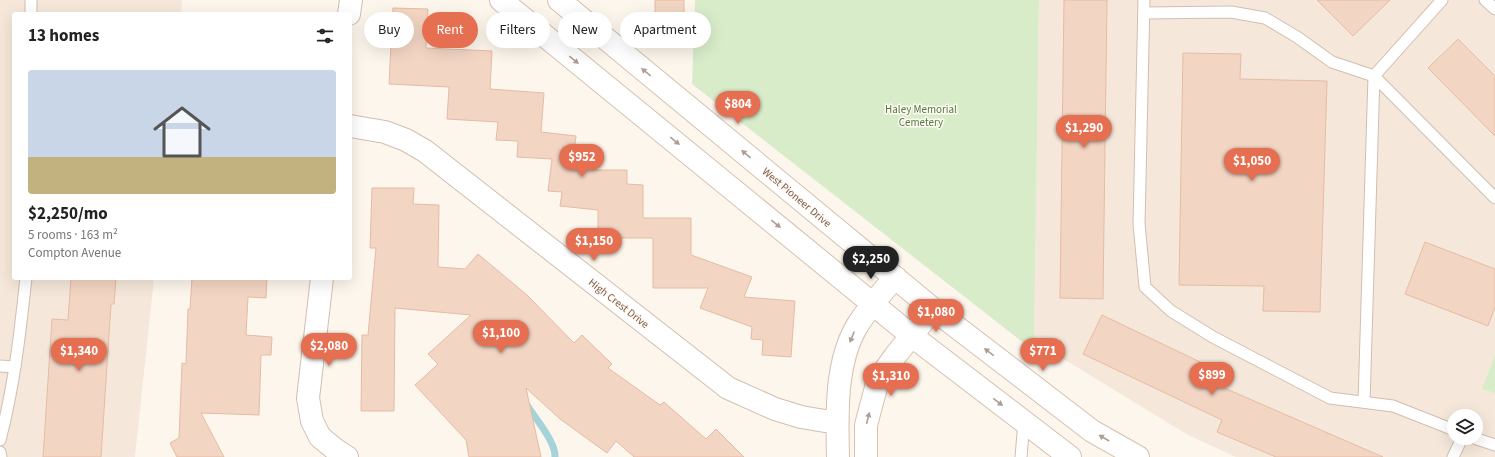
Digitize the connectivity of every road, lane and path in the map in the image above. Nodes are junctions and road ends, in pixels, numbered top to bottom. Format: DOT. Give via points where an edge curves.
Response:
graph roads {
  1 [pos="31,0"];
  2 [pos="351,0"];
  3 [pos="501,0"];
  4 [pos="559,0"];
  5 [pos="1144,0"];
  6 [pos="1442,0"];
  7 [pos="1485,0"];
  8 [pos="1495,9"];
  9 [pos="32,12"];
  10 [pos="349,12"];
  11 [pos="1144,13"];
  12 [pos="1374,76"];
  13 [pos="352,126"];
  14 [pos="1495,198"];
  15 [pos="895,278"];
  16 [pos="26,280"];
  17 [pos="322,280"];
  18 [pos="873,304"];
  19 [pos="933,309"];
  20 [pos="912,336"];
  21 [pos="0,366"];
  22 [pos="15,367"];
  23 [pos="1364,402"];
  24 [pos="1024,422"];
  25 [pos="837,423"];
  26 [pos="1447,427"];
  27 [pos="0,440"];
  28 [pos="1483,441"];
  29 [pos="1459,445"];
  30 [pos="1495,445"];
  31 [pos="0,452"];
  32 [pos="1,457"];
  33 [pos="347,457"];
  34 [pos="838,457"];
  35 [pos="866,457"];
  36 [pos="1021,457"];
  37 [pos="1070,457"];
  38 [pos="1138,457"];
  39 [pos="1453,457"];
  1 -- 9 [label="lane"];
  2 -- 10 [label="main road"];
  3 -- 18 [label="main road, one-way"];
  15 -- 4 [label="main road, West Pioneer Drive, one-way"];
  5 -- 11 [label="lane"];
  6 -- 12 [label="lane"];
  7 -- 8 [label="lane"];
  11 -- 12 [label="lane" via="1231,12 1265,18 1332,62"];
  11 -- 23 [label="lane" via="1139,224 1146,287 1171,311 1213,337 1330,398"];
  12 -- 14 [label="lane"];
  12 -- 23 [label="lane"];
  13 -- 25 [label="main road, High Crest Drive" via="385,132 425,151 728,388 775,410"];
  15 -- 18 [label="main road"];
  15 -- 19 [label="main road, West Pioneer Drive"];
  16 -- 22 [label="lane"];
  17 -- 33 [label="main road" via="308,398 312,421 320,437"];
  18 -- 20 [label="main road"];
  18 -- 25 [label="main road, one-way" via="853,334 842,363"];
  19 -- 20 [label="main road"];
  38 -- 19 [label="main road, West Pioneer Drive, one-way" via="1092,431"];
  20 -- 24 [label="main road, one-way"];
  35 -- 20 [label="main road, one-way" via="866,425 878,380"];
  21 -- 22 [label="lane"];
  22 -- 27 [label="lane"];
  23 -- 26 [label="lane" via="1393,406"];
  24 -- 36 [label="lane"];
  24 -- 37 [label="main road"];
  25 -- 34 [label="main road"];
  28 -- 30 [label="lane"];
  29 -- 39 [label="lane"];
  31 -- 32 [label="lane"];
}
